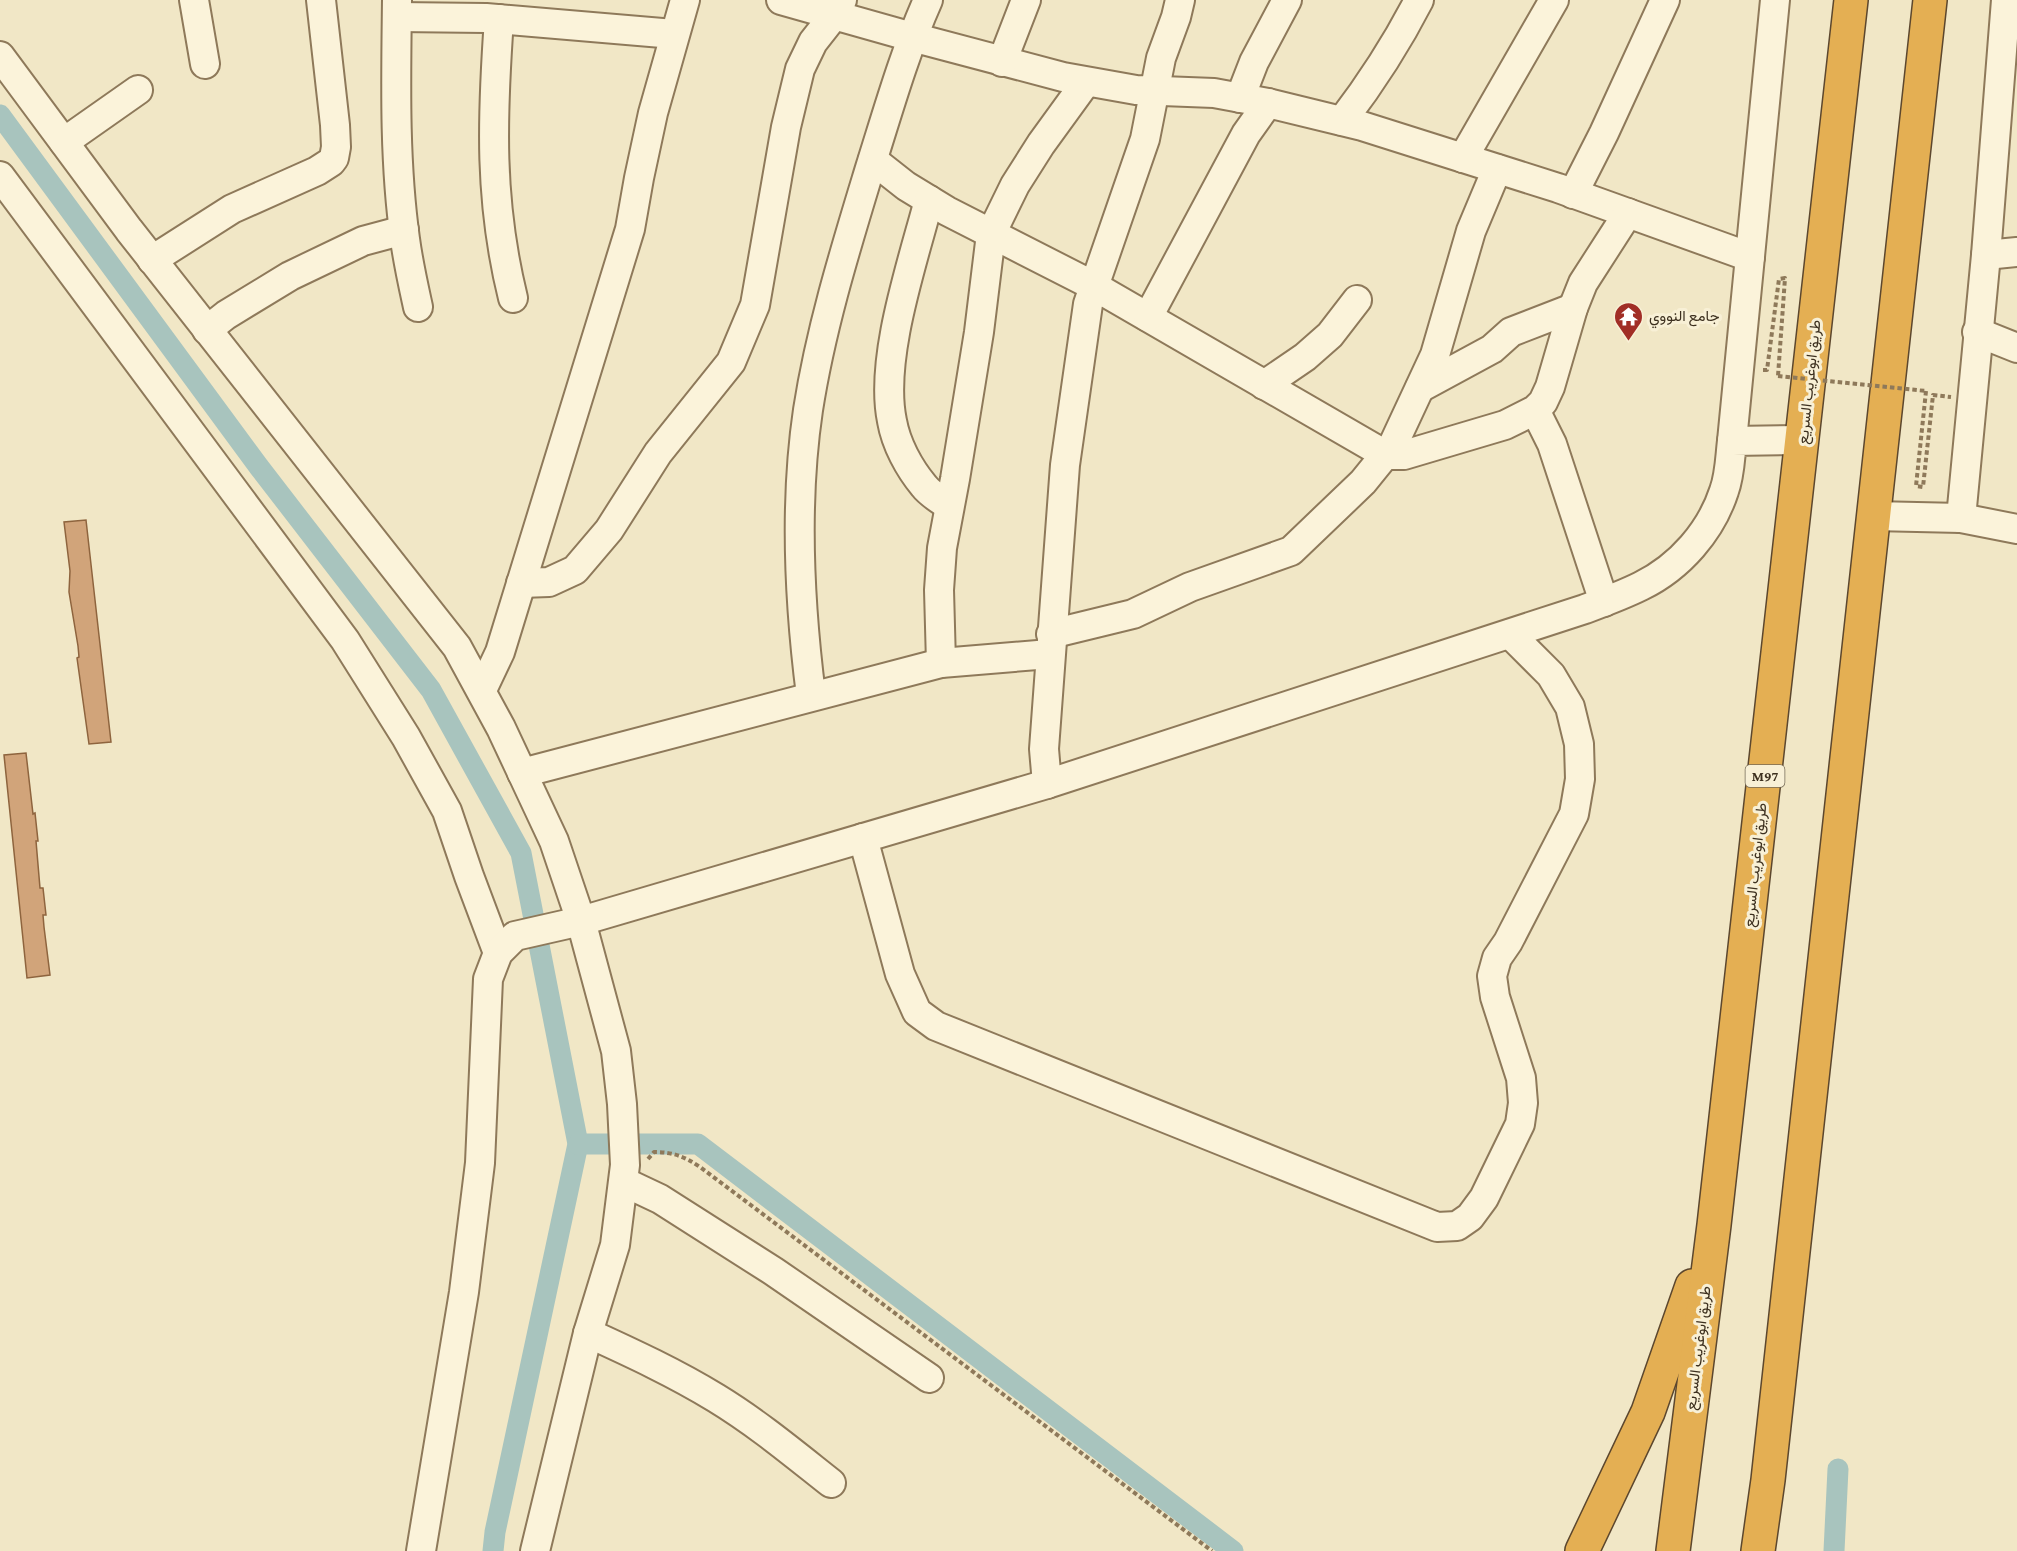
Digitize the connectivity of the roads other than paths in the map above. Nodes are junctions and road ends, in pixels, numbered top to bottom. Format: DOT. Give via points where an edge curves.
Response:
graph roads {
  1 [pos="194,0"];
  2 [pos="321,0"];
  3 [pos="685,0"];
  4 [pos="781,0"];
  5 [pos="928,0"];
  6 [pos="1026,0"];
  7 [pos="1180,0"];
  8 [pos="1287,0"];
  9 [pos="1419,0"];
  10 [pos="1554,0"];
  11 [pos="1665,0"];
  12 [pos="1775,0"];
  13 [pos="1851,0"];
  14 [pos="1930,0"];
  15 [pos="2006,0"];
  16 [pos="838,7"];
  17 [pos="397,9"];
  18 [pos="499,19"];
  19 [pos="674,34"];
  20 [pos="912,37"];
  21 [pos="0,56"];
  22 [pos="1002,62"];
  23 [pos="205,64"];
  24 [pos="1086,82"];
  25 [pos="138,90"];
  26 [pos="1154,90"];
  27 [pos="1240,98"];
  28 [pos="1268,103"];
  29 [pos="1342,121"];
  30 [pos="64,142"];
  31 [pos="1463,158"];
  32 [pos="873,159"];
  33 [pos="1497,169"];
  34 [pos="0,176"];
  35 [pos="1573,194"];
  36 [pos="929,200"];
  37 [pos="1628,213"];
  38 [pos="404,230"];
  39 [pos="991,234"];
  40 [pos="2017,252"];
  41 [pos="1986,255"];
  42 [pos="1750,257"];
  43 [pos="152,260"];
  44 [pos="1094,286"];
  45 [pos="513,298"];
  46 [pos="1357,300"];
  47 [pos="418,307"];
  48 [pos="1573,308"];
  49 [pos="1148,317"];
  50 [pos="207,330"];
  51 [pos="1977,332"];
  52 [pos="2017,348"];
  53 [pos="1264,385"];
  54 [pos="1420,388"];
  55 [pos="1535,410"];
  56 [pos="1802,440"];
  57 [pos="1732,441"];
  58 [pos="1386,455"];
  59 [pos="949,506"];
  60 [pos="1873,516"];
  61 [pos="1960,518"];
  62 [pos="2017,529"];
  63 [pos="521,583"];
  64 [pos="1604,602"];
  65 [pos="1510,634"];
  66 [pos="1051,644"];
  67 [pos="941,663"];
  68 [pos="482,690"];
  69 [pos="811,695"];
  70 [pos="522,772"];
  71 [pos="1047,784"];
  72 [pos="863,838"];
  73 [pos="581,921"];
  74 [pos="498,953"];
  75 [pos="624,1156"];
  76 [pos="1714,1225"];
  77 [pos="588,1333"];
  78 [pos="929,1378"];
  79 [pos="1768,1480"];
  80 [pos="831,1483"];
  81 [pos="421,1551"];
  82 [pos="535,1551"];
  83 [pos="1582,1551"];
  84 [pos="1673,1551"];
  85 [pos="1758,1551"];
  86 [pos="1767,1551"];
  1 -- 23 [label="street"];
  2 -- 43 [label="street" via="335,125 334,158 317,171 232,209"];
  3 -- 19 [label="street"];
  4 -- 16 [label="street"];
  5 -- 20 [label="street"];
  6 -- 22 [label="street"];
  7 -- 26 [label="street"];
  8 -- 27 [label="street"];
  9 -- 29 [label="street" via="1372,83"];
  10 -- 31 [label="street"];
  11 -- 35 [label="street"];
  12 -- 42 [label="street"];
  13 -- 56 [label="highway, طريق ابوغريب السريع / M97"];
  14 -- 60 [label="highway"];
  15 -- 41 [label="street"];
  16 -- 20 [label="street"];
  16 -- 63 [label="street" via="813,42 800,69 755,305 731,362 658,453 609,530 575,570 549,582"];
  17 -- 18 [label="street"];
  17 -- 38 [label="street" via="396,103"];
  18 -- 19 [label="street"];
  18 -- 45 [label="street" via="493,175 504,263"];
  19 -- 63 [label="street" via="630,229"];
  20 -- 22 [label="street"];
  20 -- 32 [label="street"];
  21 -- 30 [label="street"];
  22 -- 24 [label="street"];
  24 -- 26 [label="street"];
  24 -- 39 [label="street" via="1015,185"];
  25 -- 30 [label="street"];
  26 -- 27 [label="street"];
  26 -- 44 [label="street" via="1145,139"];
  27 -- 28 [label="street"];
  28 -- 29 [label="street"];
  28 -- 49 [label="street" via="1246,134"];
  29 -- 31 [label="street"];
  30 -- 43 [label="street"];
  31 -- 33 [label="street"];
  32 -- 36 [label="street"];
  32 -- 69 [label="street" via="833,294 807,420 799,523"];
  33 -- 35 [label="street"];
  33 -- 54 [label="street" via="1471,231 1435,355"];
  34 -- 74 [label="street" via="345,640 447,811"];
  35 -- 37 [label="street"];
  36 -- 39 [label="street"];
  36 -- 59 [label="street" via="896,328 891,360 891,418 895,437 925,488"];
  37 -- 42 [label="street"];
  37 -- 48 [label="street" via="1583,283"];
  38 -- 47 [label="street"];
  38 -- 50 [label="street" via="363,241 290,276"];
  39 -- 44 [label="street"];
  39 -- 59 [label="street"];
  40 -- 41 [label="street"];
  41 -- 51 [label="street"];
  42 -- 57 [label="street"];
  43 -- 50 [label="street"];
  44 -- 49 [label="street"];
  44 -- 66 [label="street" via="1088,304 1065,465"];
  46 -- 53 [label="street" via="1330,335"];
  48 -- 54 [label="street" via="1511,332 1492,350"];
  48 -- 55 [label="street" via="1550,387"];
  49 -- 53 [label="street"];
  50 -- 68 [label="street" via="435,617"];
  51 -- 52 [label="street"];
  51 -- 61 [label="street"];
  53 -- 58 [label="street"];
  54 -- 58 [label="street"];
  55 -- 58 [label="street" via="1505,426 1404,455"];
  55 -- 64 [label="street" via="1552,444"];
  56 -- 57 [label="street"];
  56 -- 76 [label="highway, طريق ابوغريب السريع / M97"];
  57 -- 64 [label="street" via="1725,489 1692,546 1682,558 1642,586"];
  58 -- 66 [label="street" via="1291,551"];
  59 -- 67 [label="street" via="939,590"];
  60 -- 61 [label="street"];
  60 -- 79 [label="highway"];
  61 -- 62 [label="street"];
  63 -- 68 [label="street" via="500,652"];
  64 -- 65 [label="street"];
  65 -- 71 [label="street"];
  65 -- 72 [label="street" via="1551,675 1570,707 1579,744 1580,779 1574,814 1491,976 1521,1078 1520,1124 1484,1198 1470,1217 1457,1226 1437,1227 936,1026 917,1012 907,993"];
  66 -- 67 [label="street"];
  66 -- 71 [label="street" via="1044,749"];
  67 -- 69 [label="street"];
  68 -- 70 [label="street"];
  69 -- 70 [label="street"];
  70 -- 73 [label="street" via="554,841"];
  71 -- 72 [label="street"];
  72 -- 73 [label="street"];
  73 -- 74 [label="street" via="515,936"];
  73 -- 75 [label="street" via="616,1051"];
  74 -- 81 [label="street" via="488,979 480,1163 464,1293"];
  75 -- 77 [label="street" via="615,1245"];
  75 -- 78 [label="street" via="660,1199"];
  76 -- 83 [label="highway" via="1648,1412"];
  76 -- 84 [label="highway, طريق ابوغريب السريع / M97"];
  77 -- 80 [label="street" via="716,1398"];
  77 -- 82 [label="street"];
  79 -- 85 [label="highway"];
  79 -- 86 [label="highway"];
}
